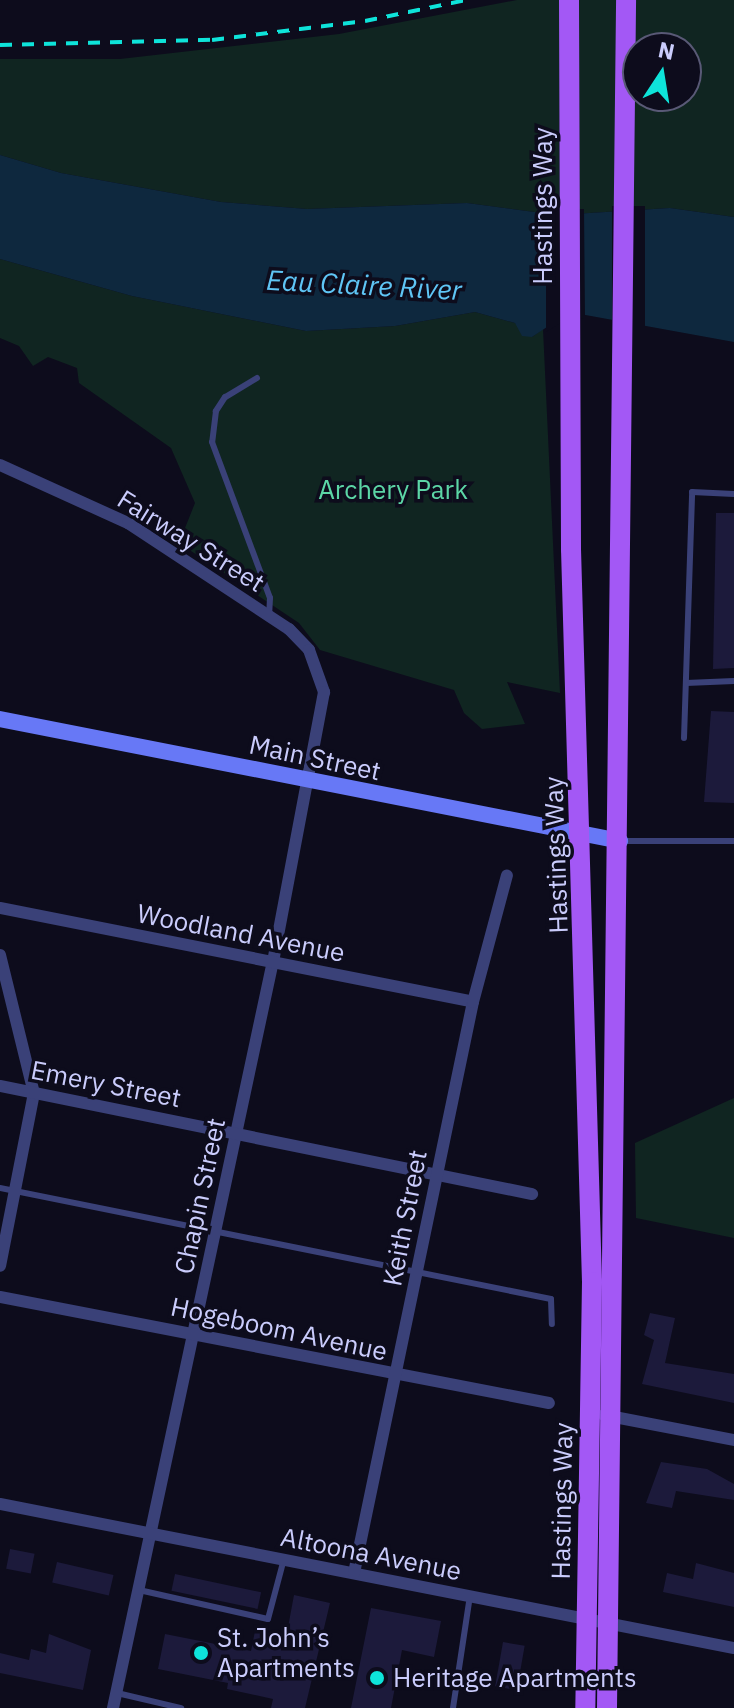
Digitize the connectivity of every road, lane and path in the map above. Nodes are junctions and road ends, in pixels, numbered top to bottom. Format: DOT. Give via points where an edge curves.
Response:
graph roads {
  1 [pos="569,0"];
  2 [pos="626,0"];
  3 [pos="257,378"];
  4 [pos="0,465"];
  5 [pos="734,494"];
  6 [pos="269,615"];
  7 [pos="734,681"];
  8 [pos="686,683"];
  9 [pos="324,692"];
  10 [pos="0,719"];
  11 [pos="684,738"];
  12 [pos="310,781"];
  13 [pos="582,837"];
  14 [pos="620,841"];
  15 [pos="734,841"];
  16 [pos="507,875"];
  17 [pos="0,908"];
  18 [pos="0,955"];
  19 [pos="273,961"];
  20 [pos="2,978"];
  21 [pos="473,1002"];
  22 [pos="0,1086"];
  23 [pos="34,1093"];
  24 [pos="236,1131"];
  25 [pos="435,1174"];
  26 [pos="0,1188"];
  27 [pos="15,1191"];
  28 [pos="532,1194"];
  29 [pos="215,1231"];
  30 [pos="0,1266"];
  31 [pos="416,1275"];
  32 [pos="0,1297"];
  33 [pos="552,1324"];
  34 [pos="193,1333"];
  35 [pos="397,1375"];
  36 [pos="549,1403"];
  37 [pos="599,1415"];
  38 [pos="734,1440"];
  39 [pos="0,1504"];
  40 [pos="151,1532"];
  41 [pos="284,1559"];
  42 [pos="354,1573"];
  43 [pos="139,1590"];
  44 [pos="470,1596"];
  45 [pos="586,1619"];
  46 [pos="608,1624"];
  47 [pos="734,1648"];
  48 [pos="117,1693"];
  49 [pos="113,1708"];
  50 [pos="181,1708"];
  51 [pos="453,1708"];
  52 [pos="585,1708"];
  53 [pos="607,1708"];
  1 -- 13 [label="main road, Hastings Way" via="570,432"];
  2 -- 14 [label="main road, Hastings Way"];
  3 -- 6 [label="lane" via="225,397 216,411 212,442 270,598"];
  4 -- 6 [label="street, Fairway Street" via="128,523"];
  5 -- 8 [label="lane" via="692,492"];
  6 -- 9 [label="street, Fairway Street" via="309,650"];
  7 -- 8 [label="lane"];
  8 -- 11 [label="lane"];
  9 -- 12 [label="street, Chapin Street"];
  10 -- 12 [label="street, Main Street"];
  12 -- 13 [label="street, Main Street"];
  12 -- 19 [label="street, Chapin Street"];
  13 -- 14 [label="street, Main Street"];
  13 -- 37 [label="main road, Hastings Way"];
  14 -- 15 [label="lane"];
  14 -- 37 [label="main road, Hastings Way"];
  16 -- 21 [label="street, Keith Street"];
  17 -- 19 [label="street, Woodland Avenue"];
  18 -- 20 [label="street"];
  19 -- 21 [label="street, Woodland Avenue"];
  19 -- 24 [label="street, Chapin Street"];
  20 -- 23 [label="street"];
  21 -- 25 [label="street, Keith Street"];
  22 -- 23 [label="street, Emery Street"];
  23 -- 24 [label="street, Emery Street"];
  23 -- 27 [label="street"];
  24 -- 25 [label="street, Emery Street"];
  24 -- 29 [label="street, Chapin Street"];
  25 -- 28 [label="street, Emery Street"];
  25 -- 31 [label="street, Keith Street"];
  26 -- 27 [label="lane"];
  27 -- 29 [label="lane"];
  27 -- 30 [label="street"];
  29 -- 31 [label="lane"];
  29 -- 34 [label="street, Chapin Street"];
  31 -- 33 [label="lane" via="551,1299"];
  31 -- 35 [label="street, Keith Street"];
  32 -- 34 [label="street, Hogeboom Avenue"];
  34 -- 35 [label="street, Hogeboom Avenue"];
  34 -- 40 [label="street, Chapin Street"];
  35 -- 36 [label="street, Hogeboom Avenue"];
  35 -- 42 [label="street, Keith Street"];
  37 -- 38 [label="street"];
  37 -- 45 [label="main road, Hastings Way"];
  37 -- 46 [label="main road, Hastings Way"];
  39 -- 40 [label="street, Altoona Avenue"];
  40 -- 41 [label="street, Altoona Avenue"];
  40 -- 43 [label="street, Chapin Street"];
  41 -- 42 [label="street, Altoona Avenue"];
  41 -- 43 [label="lane" via="268,1619"];
  42 -- 44 [label="street, Altoona Avenue"];
  43 -- 48 [label="street, Chapin Street"];
  44 -- 45 [label="street, Altoona Avenue"];
  44 -- 51 [label="lane"];
  45 -- 46 [label="street, Altoona Avenue"];
  45 -- 52 [label="main road, Hastings Way"];
  46 -- 47 [label="street, Altoona Avenue"];
  46 -- 53 [label="main road, Hastings Way"];
  48 -- 49 [label="street, Chapin Street"];
  48 -- 50 [label="lane"];
}
